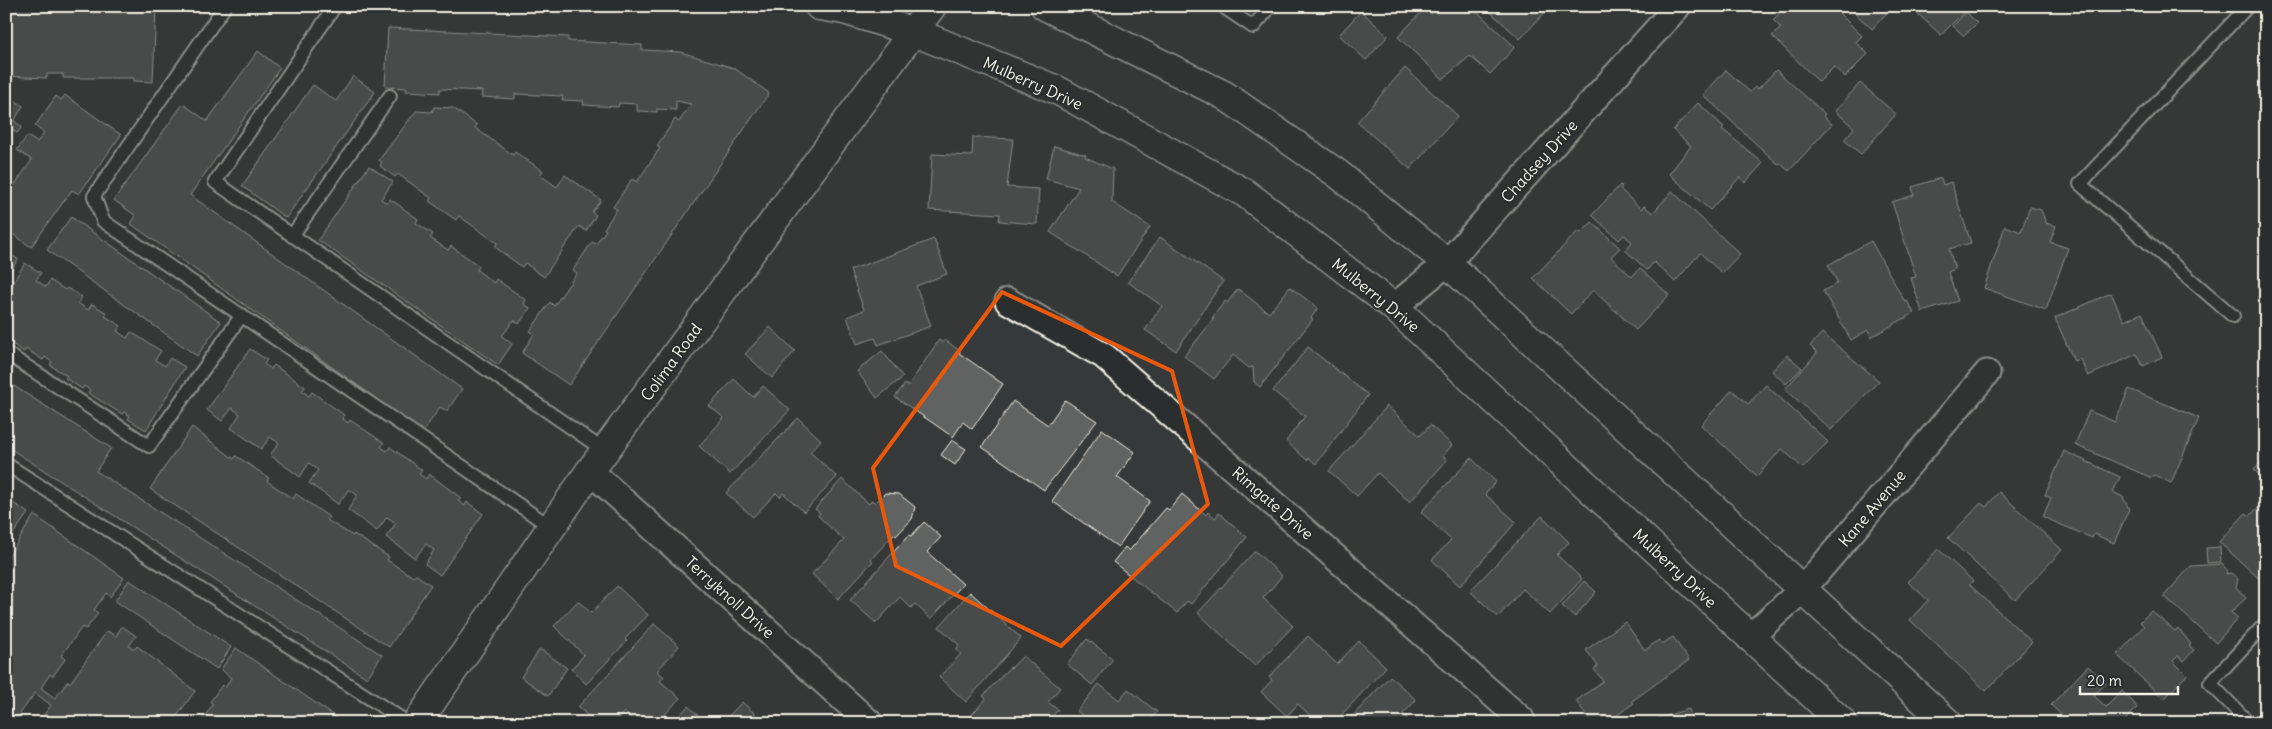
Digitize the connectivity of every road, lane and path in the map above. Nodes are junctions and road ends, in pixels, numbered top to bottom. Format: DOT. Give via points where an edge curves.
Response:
graph roads {
  1 [pos="225,6"];
  2 [pos="335,6"];
  3 [pos="819,6"];
  4 [pos="932,6"];
  5 [pos="1045,6"];
  6 [pos="1222,6"];
  7 [pos="1272,6"];
  8 [pos="1678,6"];
  9 [pos="2248,6"];
  10 [pos="914,32"];
  11 [pos="390,96"];
  12 [pos="292,236"];
  13 [pos="1448,263"];
  14 [pos="1008,301"];
  15 [pos="1394,307"];
  16 [pos="242,315"];
  17 [pos="2233,316"];
  18 [pos="6,353"];
  19 [pos="1987,373"];
  20 [pos="597,461"];
  21 [pos="6,464"];
  22 [pos="551,527"];
  23 [pos="1803,588"];
  24 [pos="2266,623"];
  25 [pos="1749,638"];
  26 [pos="408,723"];
  27 [pos="417,723"];
  28 [pos="870,723"];
  29 [pos="1523,723"];
  30 [pos="1843,723"];
  31 [pos="1948,723"];
  32 [pos="2249,723"];
  1 -- 16 [label="lane" via="94,196 104,221"];
  2 -- 12 [label="lane" via="215,182"];
  3 -- 10 [label="main road, Mulberry Drive" via="844,10"];
  4 -- 10 [label="main road, Colima Road"];
  5 -- 13 [label="main road" via="1224,95 1338,174"];
  6 -- 7 [label="lane" via="1253,28"];
  8 -- 13 [label="street, Chadsey Drive"];
  9 -- 17 [label="lane" via="2080,184"];
  10 -- 15 [label="main road, Mulberry Drive" via="1057,90 1245,193"];
  10 -- 20 [label="main road, Colima Road"];
  11 -- 12 [label="lane"];
  12 -- 20 [label="lane"];
  13 -- 15 [label="street, Chadsey Drive"];
  13 -- 23 [label="main road"];
  14 -- 29 [label="street, Rimgate Drive" via="1104,356"];
  15 -- 25 [label="main road, Mulberry Drive"];
  16 -- 18 [label="lane" via="149,446"];
  16 -- 22 [label="lane"];
  19 -- 23 [label="street, Kane Avenue"];
  20 -- 22 [label="main road, Colima Road"];
  20 -- 28 [label="street, Terryknoll Drive"];
  21 -- 26 [label="lane"];
  22 -- 27 [label="main road, Colima Road"];
  23 -- 25 [label="street, Kane Avenue"];
  23 -- 31 [label="main road"];
  24 -- 32 [label="lane" via="2210,683"];
  25 -- 30 [label="main road, Mulberry Drive"];
}
